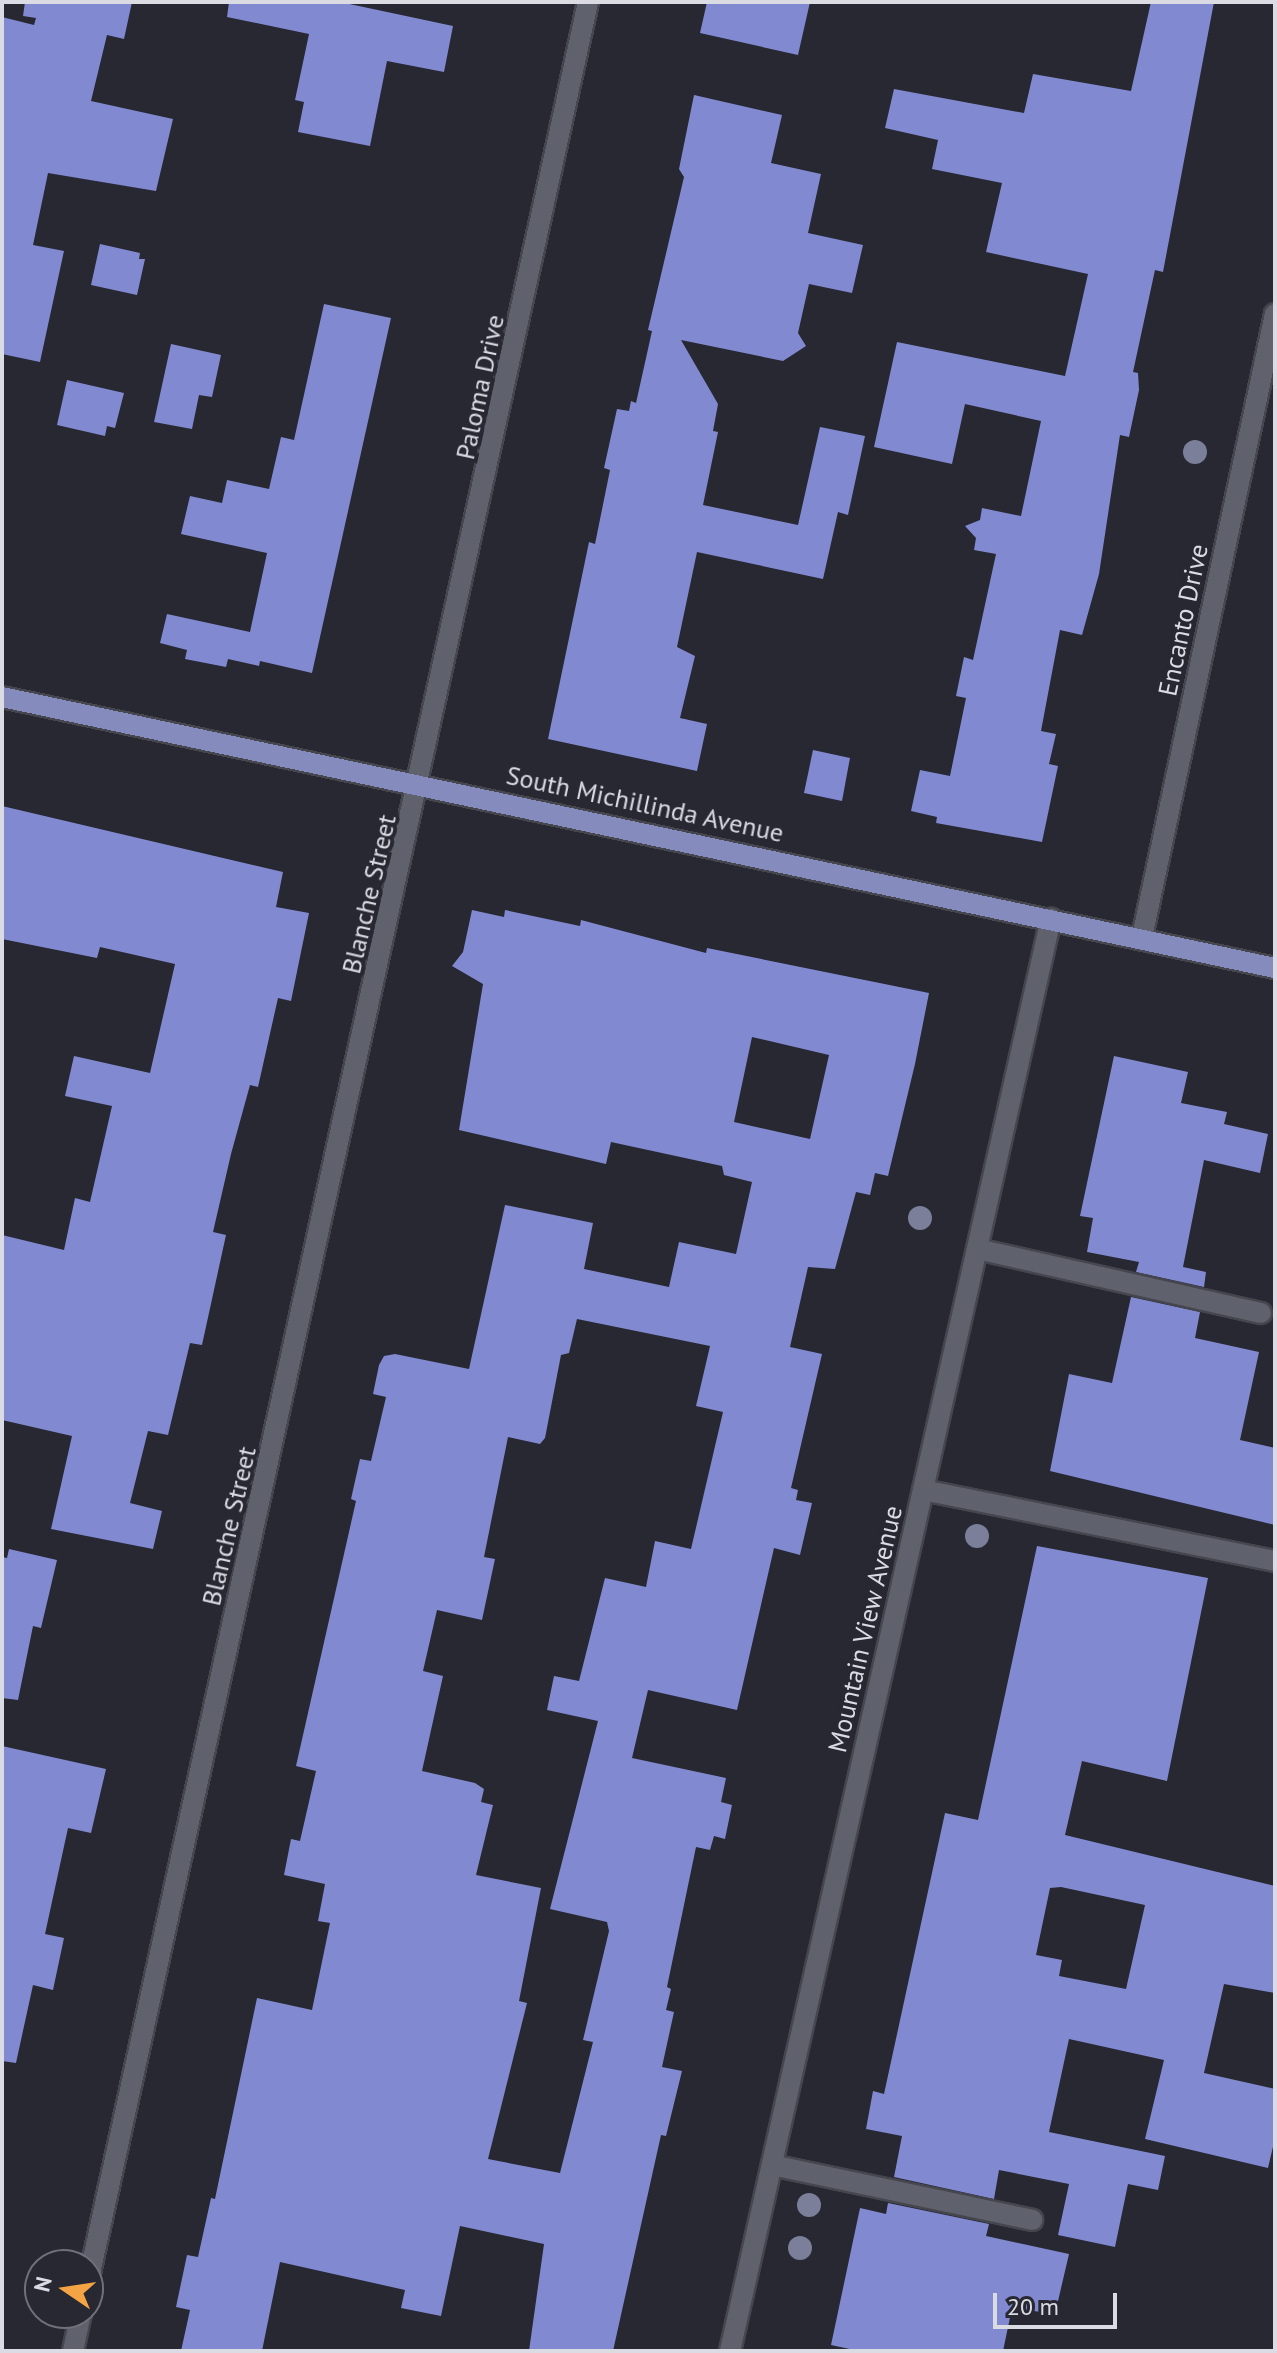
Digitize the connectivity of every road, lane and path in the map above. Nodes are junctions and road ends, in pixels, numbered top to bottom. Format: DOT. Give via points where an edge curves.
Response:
graph roads {
  1 [pos="588,2"];
  2 [pos="1275,314"];
  3 [pos="2,697"];
  4 [pos="421,782"];
  5 [pos="1051,919"];
  6 [pos="1142,937"];
  7 [pos="1275,968"];
  8 [pos="977,1249"];
  9 [pos="1261,1313"];
  10 [pos="923,1490"];
  11 [pos="1275,1561"];
  12 [pos="772,2165"];
  13 [pos="1032,2220"];
  14 [pos="95,2249"];
  15 [pos="78,2329"];
  16 [pos="73,2351"];
  17 [pos="730,2351"];
  1 -- 4 [label="street, Paloma Drive"];
  2 -- 6 [label="street, Encanto Drive"];
  3 -- 4 [label="main road, South Michillinda Avenue"];
  4 -- 5 [label="main road, South Michillinda Avenue"];
  4 -- 14 [label="street, Blanche Street"];
  5 -- 6 [label="main road, South Michillinda Avenue"];
  5 -- 8 [label="street, Mountain View Avenue"];
  6 -- 7 [label="main road, South Michillinda Avenue"];
  8 -- 9 [label="street"];
  8 -- 10 [label="street, Mountain View Avenue"];
  10 -- 11 [label="street"];
  10 -- 12 [label="street, Mountain View Avenue"];
  12 -- 13 [label="street"];
  12 -- 17 [label="street, Mountain View Avenue"];
  15 -- 16 [label="street"];
}
